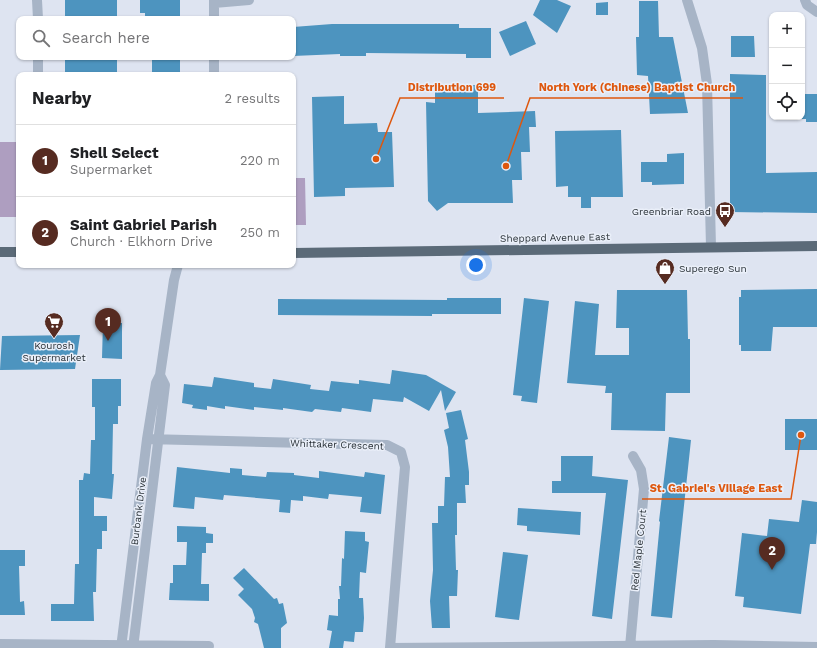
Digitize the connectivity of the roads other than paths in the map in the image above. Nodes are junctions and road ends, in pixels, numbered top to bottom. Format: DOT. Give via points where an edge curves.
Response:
graph roads {
  1 [pos="37,0"];
  2 [pos="249,0"];
  3 [pos="687,0"];
  4 [pos="805,0"];
  5 [pos="214,1"];
  6 [pos="817,12"];
  7 [pos="38,16"];
  8 [pos="214,16"];
  9 [pos="38,60"];
  10 [pos="214,60"];
  11 [pos="38,72"];
  12 [pos="214,72"];
  13 [pos="817,246"];
  14 [pos="711,247"];
  15 [pos="0,252"];
  16 [pos="16,252"];
  17 [pos="296,253"];
  18 [pos="177,268"];
  19 [pos="160,375"];
  20 [pos="147,438"];
  21 [pos="159,439"];
  22 [pos="633,456"];
  23 [pos="0,644"];
  24 [pos="209,646"];
  25 [pos="121,647"];
  26 [pos="134,647"];
  27 [pos="630,647"];
  28 [pos="817,647"];
  29 [pos="390,648"];
  1 -- 7 [label="street"];
  2 -- 5 [label="street"];
  3 -- 14 [label="street" via="702,48 707,84"];
  4 -- 6 [label="street" via="807,5"];
  5 -- 8 [label="street"];
  9 -- 11 [label="street"];
  10 -- 12 [label="street"];
  13 -- 14 [label="main road, Sheppard Avenue East"];
  14 -- 17 [label="main road, Sheppard Avenue East"];
  15 -- 16 [label="main road"];
  18 -- 19 [label="street, Burbank Drive"];
  19 -- 20 [label="street, Burbank Drive" via="156,383"];
  19 -- 21 [label="street, Burbank Drive" via="165,385"];
  20 -- 21 [label="street, Whittaker Crescent"];
  20 -- 25 [label="street, Burbank Drive"];
  21 -- 26 [label="street, Burbank Drive"];
  21 -- 29 [label="street, Whittaker Crescent" via="387,445 402,452 405,467"];
  22 -- 27 [label="street, Red Maple Court" via="641,470 644,489"];
  23 -- 25 [label="street"];
  24 -- 26 [label="street"];
  25 -- 26 [label="street"];
  27 -- 28 [label="street"];
  27 -- 29 [label="street"];
}
